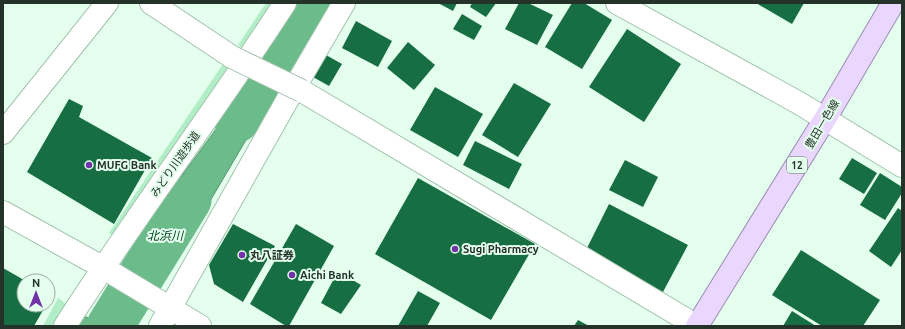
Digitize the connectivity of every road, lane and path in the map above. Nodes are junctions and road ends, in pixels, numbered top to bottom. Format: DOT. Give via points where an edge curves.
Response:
graph roads {
  1 [pos="107,3"];
  2 [pos="151,3"];
  3 [pos="285,3"];
  4 [pos="344,3"];
  5 [pos="617,3"];
  6 [pos="893,3"];
  7 [pos="239,60"];
  8 [pos="825,119"];
  9 [pos="3,134"];
  10 [pos="902,166"];
  11 [pos="3,212"];
  12 [pos="104,268"];
  13 [pos="160,311"];
  14 [pos="65,326"];
  15 [pos="200,326"];
  16 [pos="697,326"];
  1 -- 9 [label="street"];
  2 -- 7 [label="street"];
  3 -- 7 [label="street, みどり川遊歩道"];
  4 -- 13 [label="street"];
  5 -- 8 [label="street"];
  6 -- 8 [label="main road, 豊田一色線 / 12"];
  7 -- 12 [label="street, みどり川遊歩道"];
  7 -- 16 [label="street, bridge" via="302,91"];
  8 -- 10 [label="street"];
  8 -- 16 [label="main road, 豊田一色線 / 12"];
  11 -- 12 [label="street"];
  12 -- 13 [label="street"];
  12 -- 14 [label="street, みどり川遊歩道"];
  13 -- 15 [label="street"];
}
